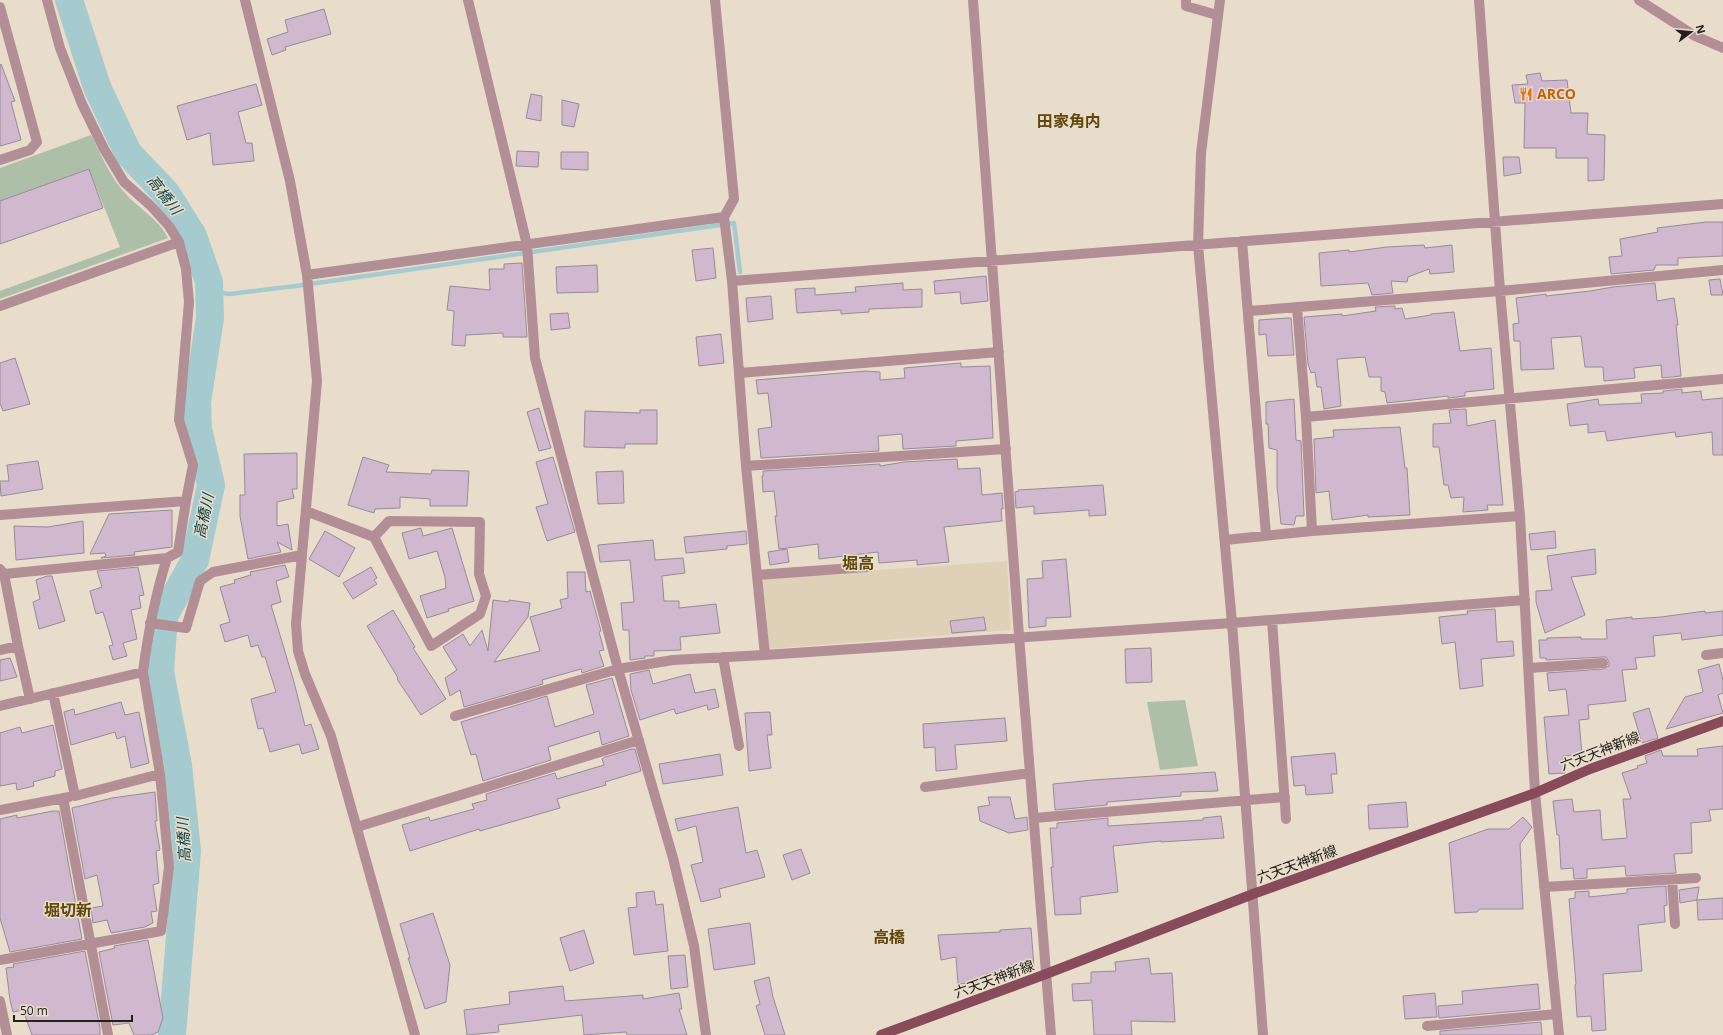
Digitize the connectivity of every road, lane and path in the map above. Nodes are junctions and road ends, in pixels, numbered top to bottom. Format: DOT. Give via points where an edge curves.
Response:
graph roads {
  1 [pos="47,0"];
  2 [pos="245,0"];
  3 [pos="468,0"];
  4 [pos="715,0"];
  5 [pos="972,0"];
  6 [pos="1186,0"];
  7 [pos="1220,0"];
  8 [pos="1480,0"];
  9 [pos="1639,0"];
  10 [pos="0,7"];
  11 [pos="1217,15"];
  12 [pos="1723,48"];
  13 [pos="0,160"];
  14 [pos="1723,204"];
  15 [pos="724,217"];
  16 [pos="1495,221"];
  17 [pos="1242,241"];
  18 [pos="178,242"];
  19 [pos="527,245"];
  20 [pos="1198,245"];
  21 [pos="993,261"];
  22 [pos="1723,270"];
  23 [pos="307,275"];
  24 [pos="732,280"];
  25 [pos="1500,291"];
  26 [pos="0,306"];
  27 [pos="1296,307"];
  28 [pos="1249,311"];
  29 [pos="999,352"];
  30 [pos="740,373"];
  31 [pos="1723,379"];
  32 [pos="1509,399"];
  33 [pos="1306,417"];
  34 [pos="1006,449"];
  35 [pos="746,466"];
  36 [pos="186,501"];
  37 [pos="306,511"];
  38 [pos="0,515"];
  39 [pos="1520,516"];
  40 [pos="1312,531"];
  41 [pos="1266,535"];
  42 [pos="374,537"];
  43 [pos="1224,540"];
  44 [pos="302,555"];
  45 [pos="167,558"];
  46 [pos="867,567"];
  47 [pos="2,571"];
  48 [pos="757,575"];
  49 [pos="1525,600"];
  50 [pos="1272,620"];
  51 [pos="150,623"];
  52 [pos="1232,623"];
  53 [pos="1019,636"];
  54 [pos="18,646"];
  55 [pos="0,650"];
  56 [pos="1723,653"];
  57 [pos="765,655"];
  58 [pos="1706,655"];
  59 [pos="723,657"];
  60 [pos="1603,663"];
  61 [pos="1529,668"];
  62 [pos="618,669"];
  63 [pos="143,672"];
  64 [pos="53,694"];
  65 [pos="30,699"];
  66 [pos="0,706"];
  67 [pos="455,716"];
  68 [pos="1723,721"];
  69 [pos="639,740"];
  70 [pos="739,746"];
  71 [pos="1030,773"];
  72 [pos="160,774"];
  73 [pos="925,787"];
  74 [pos="1535,793"];
  75 [pos="75,796"];
  76 [pos="1285,797"];
  77 [pos="63,798"];
  78 [pos="1246,800"];
  79 [pos="0,810"];
  80 [pos="1034,818"];
  81 [pos="1286,819"];
  82 [pos="357,827"];
  83 [pos="1696,878"];
  84 [pos="1672,880"];
  85 [pos="1544,886"];
  86 [pos="1253,894"];
  87 [pos="1675,924"];
  88 [pos="91,944"];
  89 [pos="0,960"];
  90 [pos="1046,974"];
  91 [pos="0,1001"];
  92 [pos="1557,1014"];
  93 [pos="1427,1026"];
  94 [pos="7,1035"];
  95 [pos="108,1035"];
  96 [pos="415,1035"];
  97 [pos="706,1035"];
  98 [pos="881,1035"];
  99 [pos="1051,1035"];
  100 [pos="1263,1035"];
  101 [pos="1559,1035"];
  1 -- 18 [label="street" via="60,48 82,104 104,149 124,182 169,226"];
  2 -- 23 [label="street" via="290,181"];
  3 -- 19 [label="street"];
  4 -- 15 [label="street" via="734,199"];
  5 -- 21 [label="street"];
  6 -- 11 [label="street" via="1186,6"];
  7 -- 11 [label="street"];
  8 -- 16 [label="street"];
  9 -- 12 [label="street" via="1695,36"];
  10 -- 13 [label="street" via="37,142 30,150"];
  11 -- 20 [label="street" via="1201,153"];
  14 -- 16 [label="street"];
  15 -- 19 [label="street"];
  15 -- 24 [label="street"];
  16 -- 17 [label="street"];
  16 -- 25 [label="street"];
  17 -- 20 [label="street"];
  17 -- 28 [label="street"];
  18 -- 26 [label="street"];
  18 -- 36 [label="street" via="186,269 189,302 179,420 193,465"];
  19 -- 23 [label="street"];
  19 -- 62 [label="street" via="535,358"];
  20 -- 21 [label="street"];
  20 -- 43 [label="street"];
  21 -- 24 [label="street"];
  21 -- 29 [label="street"];
  22 -- 25 [label="street"];
  23 -- 37 [label="street" via="317,381"];
  24 -- 30 [label="street"];
  25 -- 27 [label="street"];
  25 -- 32 [label="street"];
  27 -- 28 [label="street"];
  27 -- 33 [label="street"];
  28 -- 41 [label="street"];
  29 -- 30 [label="street"];
  29 -- 34 [label="street"];
  30 -- 35 [label="street"];
  31 -- 32 [label="street"];
  32 -- 33 [label="street"];
  32 -- 39 [label="street"];
  33 -- 40 [label="street"];
  34 -- 35 [label="street"];
  34 -- 53 [label="street"];
  35 -- 48 [label="street"];
  36 -- 38 [label="street"];
  36 -- 45 [label="street" via="178,552"];
  37 -- 42 [label="street"];
  37 -- 44 [label="street"];
  39 -- 40 [label="street"];
  39 -- 49 [label="street"];
  40 -- 41 [label="street"];
  41 -- 43 [label="street"];
  42 -- 42 [label="street" via="389,521 480,522 479,574 486,596 480,614 431,646"];
  43 -- 52 [label="street"];
  44 -- 51 [label="street" via="213,572 200,581 186,628"];
  44 -- 82 [label="street" via="296,624 298,651 304,674 331,736"];
  45 -- 47 [label="street"];
  45 -- 51 [label="street"];
  46 -- 48 [label="street"];
  47 -- 54 [label="street"];
  48 -- 57 [label="street"];
  49 -- 50 [label="street"];
  49 -- 61 [label="street"];
  50 -- 52 [label="street"];
  50 -- 76 [label="street"];
  51 -- 63 [label="street"];
  52 -- 53 [label="street"];
  52 -- 78 [label="street"];
  53 -- 57 [label="street"];
  53 -- 71 [label="street"];
  54 -- 55 [label="street"];
  54 -- 65 [label="street"];
  56 -- 58 [label="street"];
  57 -- 59 [label="street"];
  59 -- 62 [label="street" via="673,660"];
  59 -- 70 [label="street"];
  60 -- 61 [label="street"];
  61 -- 74 [label="street"];
  62 -- 67 [label="street"];
  62 -- 69 [label="street"];
  63 -- 64 [label="street"];
  63 -- 72 [label="street"];
  64 -- 65 [label="street"];
  64 -- 75 [label="street"];
  65 -- 66 [label="street"];
  68 -- 74 [label="main road, 六天天神新線" via="1590,769"];
  69 -- 82 [label="street"];
  69 -- 97 [label="street" via="673,858 694,946"];
  71 -- 73 [label="street"];
  71 -- 80 [label="street"];
  72 -- 75 [label="street"];
  72 -- 88 [label="street" via="169,867 161,931"];
  74 -- 85 [label="street"];
  74 -- 86 [label="main road, 六天天神新線"];
  75 -- 77 [label="street"];
  76 -- 78 [label="street"];
  76 -- 81 [label="street"];
  77 -- 79 [label="street"];
  77 -- 88 [label="street"];
  78 -- 80 [label="street"];
  78 -- 86 [label="street"];
  80 -- 90 [label="street"];
  82 -- 96 [label="street"];
  83 -- 84 [label="street"];
  84 -- 85 [label="street"];
  84 -- 87 [label="street"];
  85 -- 92 [label="street"];
  86 -- 90 [label="main road, 六天天神新線"];
  86 -- 100 [label="street"];
  88 -- 89 [label="street"];
  88 -- 95 [label="street"];
  90 -- 98 [label="main road, 六天天神新線"];
  90 -- 99 [label="street"];
  91 -- 94 [label="street"];
  92 -- 93 [label="street"];
  92 -- 101 [label="street"];
}
